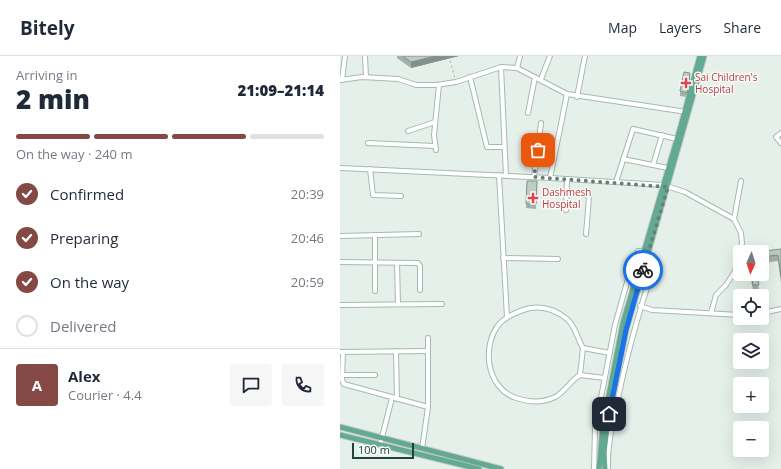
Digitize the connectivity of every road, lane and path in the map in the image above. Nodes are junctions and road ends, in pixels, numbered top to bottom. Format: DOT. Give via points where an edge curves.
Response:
graph roads {
  1 [pos="345,56"];
  2 [pos="365,56"];
  3 [pos="449,56"];
  4 [pos="520,56"];
  5 [pos="550,56"];
  6 [pos="585,56"];
  7 [pos="700,56"];
  8 [pos="704,56"];
  9 [pos="501,67"];
  10 [pos="517,68"];
  11 [pos="535,76"];
  12 [pos="366,77"];
  13 [pos="470,77"];
  14 [pos="541,79"];
  15 [pos="341,80"];
  16 [pos="456,82"];
  17 [pos="438,85"];
  18 [pos="567,94"];
  19 [pos="578,96"];
  20 [pos="687,112"];
  21 [pos="528,113"];
  22 [pos="435,122"];
  23 [pos="541,123"];
  24 [pos="408,131"];
  25 [pos="781,134"];
  26 [pos="662,135"];
  27 [pos="678,138"];
  28 [pos="368,143"];
  29 [pos="781,143"];
  30 [pos="504,146"];
  31 [pos="623,158"];
  32 [pos="653,165"];
  33 [pos="340,168"];
  34 [pos="668,168"];
  35 [pos="370,169"];
  36 [pos="500,175"];
  37 [pos="506,176"];
  38 [pos="534,177"];
  39 [pos="550,178"];
  40 [pos="567,179"];
  41 [pos="741,181"];
  42 [pos="616,182"];
  43 [pos="666,186"];
  44 [pos="566,191"];
  45 [pos="401,196"];
  46 [pos="566,210"];
  47 [pos="734,218"];
  48 [pos="419,234"];
  49 [pos="586,234"];
  50 [pos="375,235"];
  51 [pos="340,236"];
  52 [pos="646,252"];
  53 [pos="503,258"];
  54 [pos="558,259"];
  55 [pos="340,262"];
  56 [pos="374,263"];
  57 [pos="398,263"];
  58 [pos="420,290"];
  59 [pos="375,291"];
  60 [pos="340,304"];
  61 [pos="398,304"];
  62 [pos="442,304"];
  63 [pos="640,306"];
  64 [pos="781,309"];
  65 [pos="769,312"];
  66 [pos="711,313"];
  67 [pos="733,315"];
  68 [pos="507,317"];
  69 [pos="428,338"];
  70 [pos="583,348"];
  71 [pos="396,351"];
  72 [pos="428,351"];
  73 [pos="342,352"];
  74 [pos="610,353"];
  75 [pos="342,375"];
  76 [pos="375,375"];
  77 [pos="580,375"];
  78 [pos="605,378"];
  79 [pos="613,383"];
  80 [pos="394,398"];
  81 [pos="428,407"];
  82 [pos="340,427"];
  83 [pos="340,435"];
  84 [pos="382,438"];
  85 [pos="380,445"];
  86 [pos="422,449"];
  87 [pos="436,456"];
  88 [pos="479,469"];
  89 [pos="501,469"];
  90 [pos="594,469"];
  91 [pos="600,469"];
  92 [pos="605,469"];
  93 [pos="608,469"];
  1 -- 15 [label="street"];
  2 -- 12 [label="street"];
  3 -- 16 [label="path"];
  4 -- 10 [label="street"];
  5 -- 14 [label="street"];
  6 -- 19 [label="street"];
  7 -- 20 [label="main road"];
  8 -- 20 [label="main road"];
  9 -- 10 [label="street"];
  9 -- 13 [label="street"];
  9 -- 30 [label="street"];
  10 -- 11 [label="street"];
  11 -- 14 [label="street"];
  11 -- 21 [label="street"];
  12 -- 15 [label="street"];
  12 -- 17 [label="street" via="398,79 416,85"];
  13 -- 16 [label="street"];
  13 -- 30 [label="street" via="487,147"];
  14 -- 18 [label="street"];
  16 -- 17 [label="street"];
  17 -- 22 [label="street"];
  18 -- 19 [label="street"];
  18 -- 39 [label="street"];
  19 -- 20 [label="street"];
  20 -- 27 [label="main road"];
  20 -- 43 [label="main road"];
  22 -- 24 [label="street"];
  22 -- 28 [label="street" via="436,148"];
  23 -- 38 [label="street"];
  25 -- 29 [label="street" via="776,137"];
  26 -- 27 [label="street"];
  26 -- 31 [label="street" via="633,129"];
  26 -- 32 [label="street"];
  27 -- 34 [label="main road"];
  30 -- 37 [label="street"];
  31 -- 32 [label="street"];
  31 -- 42 [label="street"];
  32 -- 34 [label="street"];
  33 -- 35 [label="street"];
  34 -- 43 [label="main road"];
  35 -- 36 [label="street"];
  35 -- 45 [label="street" via="373,194"];
  36 -- 37 [label="street"];
  36 -- 53 [label="street"];
  37 -- 38 [label="street"];
  38 -- 39 [label="street"];
  39 -- 40 [label="street"];
  40 -- 42 [label="street"];
  40 -- 44 [label="street"];
  41 -- 47 [label="street"];
  42 -- 43 [label="street"];
  43 -- 47 [label="street" via="685,192"];
  43 -- 52 [label="main road"];
  44 -- 46 [label="street"];
  44 -- 49 [label="street" via="589,197"];
  47 -- 66 [label="street" via="741,233 735,271 716,295"];
  48 -- 50 [label="street"];
  50 -- 51 [label="street"];
  50 -- 56 [label="street"];
  52 -- 63 [label="street" via="654,258 655,263"];
  52 -- 74 [label="street" via="638,251 633,261"];
  52 -- 79 [label="main road" via="623,323"];
  53 -- 54 [label="street"];
  53 -- 68 [label="street"];
  55 -- 56 [label="street"];
  56 -- 57 [label="street"];
  56 -- 59 [label="street"];
  57 -- 58 [label="street" via="419,264"];
  57 -- 61 [label="street"];
  60 -- 61 [label="street"];
  61 -- 62 [label="street"];
  63 -- 66 [label="street" via="652,310"];
  63 -- 93 [label="street" via="610,434"];
  64 -- 65 [label="street"];
  66 -- 67 [label="street"];
  68 -- 70 [label="street" via="528,309 550,309 566,319 574,328"];
  68 -- 77 [label="street" via="494,332 488,353 491,372 506,393 520,399 546,400 563,391"];
  69 -- 72 [label="street"];
  70 -- 74 [label="street"];
  70 -- 77 [label="street"];
  71 -- 72 [label="street"];
  71 -- 73 [label="street"];
  71 -- 80 [label="street"];
  72 -- 81 [label="street"];
  73 -- 75 [label="street"];
  74 -- 78 [label="street"];
  75 -- 76 [label="street"];
  75 -- 80 [label="street" via="342,380 348,386"];
  77 -- 78 [label="street"];
  78 -- 90 [label="street" via="595,429"];
  79 -- 91 [label="main road" via="603,426"];
  79 -- 92 [label="main road" via="605,438"];
  80 -- 81 [label="street"];
  80 -- 84 [label="street"];
  81 -- 86 [label="street"];
  82 -- 84 [label="main road"];
  83 -- 85 [label="main road"];
  84 -- 85 [label="street"];
  84 -- 86 [label="main road"];
  85 -- 87 [label="main road"];
  86 -- 87 [label="main road"];
  87 -- 88 [label="main road"];
  87 -- 89 [label="main road"];
}
